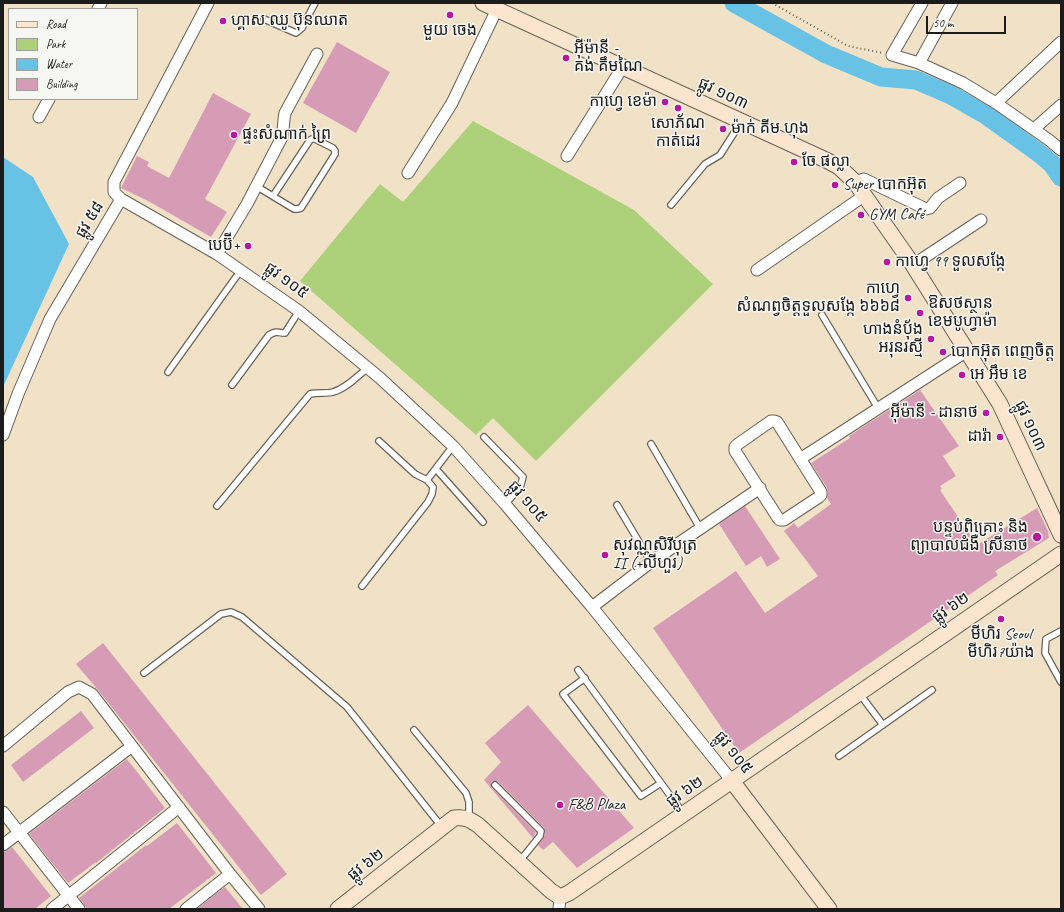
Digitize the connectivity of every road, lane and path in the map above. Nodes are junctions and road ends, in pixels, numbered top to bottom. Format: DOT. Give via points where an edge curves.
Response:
graph roads {
  1 [pos="208,3"];
  2 [pos="315,3"];
  3 [pos="483,3"];
  4 [pos="772,3"];
  5 [pos="922,3"];
  6 [pos="952,3"];
  7 [pos="497,9"];
  8 [pos="264,19"];
  9 [pos="1061,42"];
  10 [pos="317,54"];
  11 [pos="892,55"];
  12 [pos="919,63"];
  13 [pos="622,68"];
  14 [pos="48,100"];
  15 [pos="996,103"];
  16 [pos="1061,105"];
  17 [pos="39,117"];
  18 [pos="741,122"];
  19 [pos="1034,129"];
  20 [pos="1061,150"];
  21 [pos="567,156"];
  22 [pos="408,173"];
  23 [pos="855,182"];
  24 [pos="960,183"];
  25 [pos="256,186"];
  26 [pos="865,195"];
  27 [pos="273,196"];
  28 [pos="121,199"];
  29 [pos="671,204"];
  30 [pos="981,220"];
  31 [pos="217,254"];
  32 [pos="913,266"];
  33 [pos="241,270"];
  34 [pos="757,270"];
  35 [pos="299,311"];
  36 [pos="822,315"];
  37 [pos="966,351"];
  38 [pos="368,368"];
  39 [pos="168,372"];
  40 [pos="232,385"];
  41 [pos="878,408"];
  42 [pos="3,436"];
  43 [pos="484,437"];
  44 [pos="379,441"];
  45 [pos="651,444"];
  46 [pos="453,446"];
  47 [pos="800,459"];
  48 [pos="436,469"];
  49 [pos="427,480"];
  50 [pos="760,488"];
  51 [pos="505,504"];
  52 [pos="617,505"];
  53 [pos="217,506"];
  54 [pos="483,522"];
  55 [pos="700,528"];
  56 [pos="1061,535"];
  57 [pos="1061,554"];
  58 [pos="651,562"];
  59 [pos="362,586"];
  60 [pos="592,607"];
  61 [pos="1061,630"];
  62 [pos="578,670"];
  63 [pos="144,674"];
  64 [pos="585,678"];
  65 [pos="1061,682"];
  66 [pos="932,690"];
  67 [pos="859,693"];
  68 [pos="883,725"];
  69 [pos="414,730"];
  70 [pos="3,746"];
  71 [pos="132,746"];
  72 [pos="840,756"];
  73 [pos="732,781"];
  74 [pos="661,783"];
  75 [pos="495,785"];
  76 [pos="179,807"];
  77 [pos="3,812"];
  78 [pos="684,814"];
  79 [pos="469,819"];
  80 [pos="442,828"];
  81 [pos="19,833"];
  82 [pos="3,845"];
  83 [pos="519,862"];
  84 [pos="230,874"];
  85 [pos="69,896"];
  86 [pos="560,903"];
  87 [pos="52,909"];
  88 [pos="79,909"];
  89 [pos="186,909"];
  90 [pos="258,909"];
  91 [pos="338,909"];
  92 [pos="829,909"];
  1 -- 28 [label="street, ផ្លូវ ៥៨" via="114,182 114,192"];
  2 -- 8 [label="lane" via="302,28 296,32"];
  3 -- 7 [label="street, ផ្លូវ ១០៣"];
  4 -- 11 [label="path" via="848,46"];
  5 -- 11 [label="street"];
  6 -- 12 [label="street"];
  7 -- 13 [label="street, ផ្លូវ ១០៣"];
  7 -- 22 [label="street" via="452,103"];
  9 -- 15 [label="street"];
  10 -- 25 [label="street" via="285,113 282,136"];
  11 -- 12 [label="street"];
  12 -- 15 [label="street" via="963,83"];
  13 -- 18 [label="street, ផ្លូវ ១០៣"];
  13 -- 21 [label="street"];
  14 -- 17 [label="street"];
  15 -- 19 [label="street"];
  16 -- 19 [label="street"];
  18 -- 23 [label="street, ផ្លូវ ១០៣" via="826,160 839,167"];
  18 -- 29 [label="lane" via="720,155 704,164"];
  19 -- 20 [label="street"];
  23 -- 24 [label="street" via="864,179 926,209"];
  23 -- 26 [label="street, ផ្លូវ ១០៣"];
  25 -- 27 [label="lane"];
  25 -- 31 [label="street"];
  26 -- 32 [label="street, ផ្លូវ ១០៣"];
  26 -- 34 [label="street"];
  27 -- 27 [label="lane" via="294,209 301,208 335,154 333,148 315,139 310,140"];
  28 -- 31 [label="street, ផ្លូវ ១០៥"];
  28 -- 42 [label="street, ផ្លូវ ៥៨" via="50,319"];
  30 -- 32 [label="street"];
  31 -- 33 [label="street, ផ្លូវ ១០៥"];
  32 -- 37 [label="street, ផ្លូវ ១០៣"];
  33 -- 35 [label="street, ផ្លូវ ១០៥"];
  33 -- 39 [label="lane"];
  35 -- 38 [label="street, ផ្លូវ ១០៥"];
  35 -- 40 [label="lane" via="285,333 275,332 269,335"];
  36 -- 41 [label="lane"];
  37 -- 41 [label="street"];
  37 -- 56 [label="street, ផ្លូវ ១០៣" via="1000,404"];
  38 -- 46 [label="street, ផ្លូវ ១០៥"];
  38 -- 53 [label="lane" via="341,389 331,393 310,394"];
  41 -- 47 [label="street"];
  43 -- 51 [label="lane" via="523,477 520,488"];
  44 -- 49 [label="lane" via="415,474"];
  45 -- 55 [label="lane"];
  46 -- 48 [label="lane"];
  46 -- 51 [label="street, ផ្លូវ ១០៥"];
  47 -- 50 [label="street" via="821,492 818,497 784,520 780,520"];
  47 -- 50 [label="street" via="774,421 738,444 735,451"];
  48 -- 49 [label="lane"];
  48 -- 54 [label="lane"];
  49 -- 59 [label="lane" via="433,487 428,502"];
  50 -- 55 [label="street"];
  51 -- 60 [label="street, ផ្លូវ ១០៥"];
  52 -- 58 [label="lane"];
  55 -- 58 [label="street"];
  57 -- 67 [label="street, ផ្លូវ ៦២"];
  58 -- 60 [label="street"];
  60 -- 73 [label="street, ផ្លូវ ១០៥"];
  61 -- 65 [label="lane" via="1046,639 1046,653"];
  62 -- 64 [label="lane"];
  63 -- 80 [label="lane" via="222,614 231,612 242,617 347,707"];
  64 -- 74 [label="lane"];
  64 -- 74 [label="lane" via="563,694 641,796"];
  66 -- 68 [label="lane"];
  67 -- 68 [label="lane"];
  67 -- 73 [label="street, ផ្លូវ ៦២"];
  68 -- 72 [label="lane"];
  69 -- 79 [label="lane" via="466,792"];
  70 -- 71 [label="street" via="68,692 79,687 92,694"];
  71 -- 76 [label="street"];
  71 -- 81 [label="street"];
  73 -- 78 [label="street, ផ្លូវ ៦២"];
  73 -- 92 [label="street, ផ្លូវ ១០៥"];
  74 -- 78 [label="lane"];
  75 -- 83 [label="lane" via="541,832"];
  76 -- 84 [label="street"];
  76 -- 85 [label="street"];
  77 -- 81 [label="street"];
  78 -- 86 [label="street, ផ្លូវ ៦២" via="570,893"];
  79 -- 80 [label="street, ផ្លូវ ៦២" via="454,818"];
  79 -- 83 [label="street, ផ្លូវ ៦២"];
  80 -- 91 [label="street, ផ្លូវ ៦២"];
  81 -- 82 [label="street"];
  81 -- 85 [label="street"];
  83 -- 86 [label="street, ផ្លូវ ៦២" via="551,891"];
  84 -- 89 [label="street"];
  84 -- 90 [label="street"];
  85 -- 87 [label="street"];
  85 -- 88 [label="street"];
}
